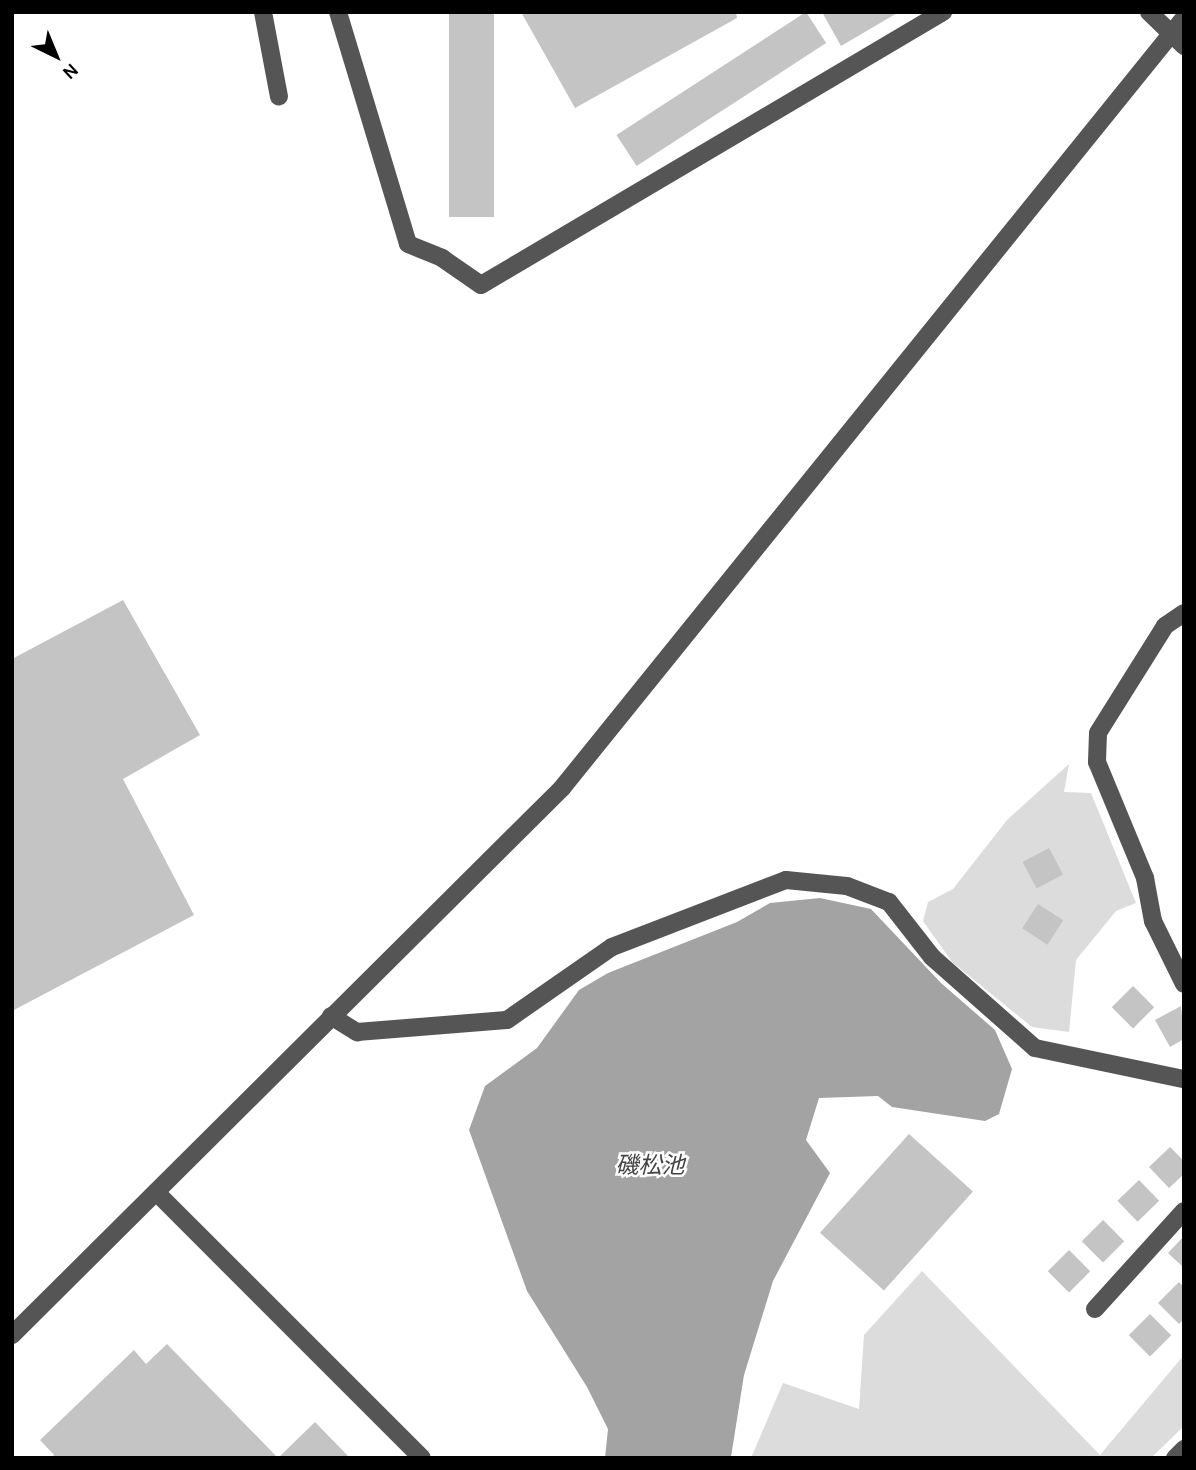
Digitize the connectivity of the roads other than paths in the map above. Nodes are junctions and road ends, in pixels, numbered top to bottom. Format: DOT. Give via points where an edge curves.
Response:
graph roads {
  1 [pos="262,12"];
  2 [pos="338,12"];
  3 [pos="943,12"];
  4 [pos="1149,12"];
  5 [pos="1184,18"];
  6 [pos="1170,33"];
  7 [pos="1184,46"];
  8 [pos="279,97"];
  9 [pos="1184,613"];
  10 [pos="1184,984"];
  11 [pos="331,1016"];
  12 [pos="1184,1079"];
  13 [pos="156,1192"];
  14 [pos="1184,1211"];
  15 [pos="1095,1309"];
  16 [pos="12,1335"];
  17 [pos="1184,1449"];
  18 [pos="422,1458"];
  19 [pos="1175,1458"];
  1 -- 8 [label="street"];
  2 -- 3 [label="street" via="408,244 442,258 481,285"];
  4 -- 6 [label="street"];
  5 -- 6 [label="street"];
  6 -- 7 [label="street"];
  6 -- 11 [label="street" via="562,788"];
  9 -- 10 [label="street" via="1166,626 1098,733 1097,762 1145,878 1153,921"];
  11 -- 12 [label="street" via="357,1032 507,1020 612,947 786,880 847,887 889,902 932,957 1035,1048"];
  11 -- 13 [label="street"];
  13 -- 16 [label="street"];
  13 -- 18 [label="street"];
  14 -- 15 [label="street"];
  17 -- 19 [label="street"];
}
